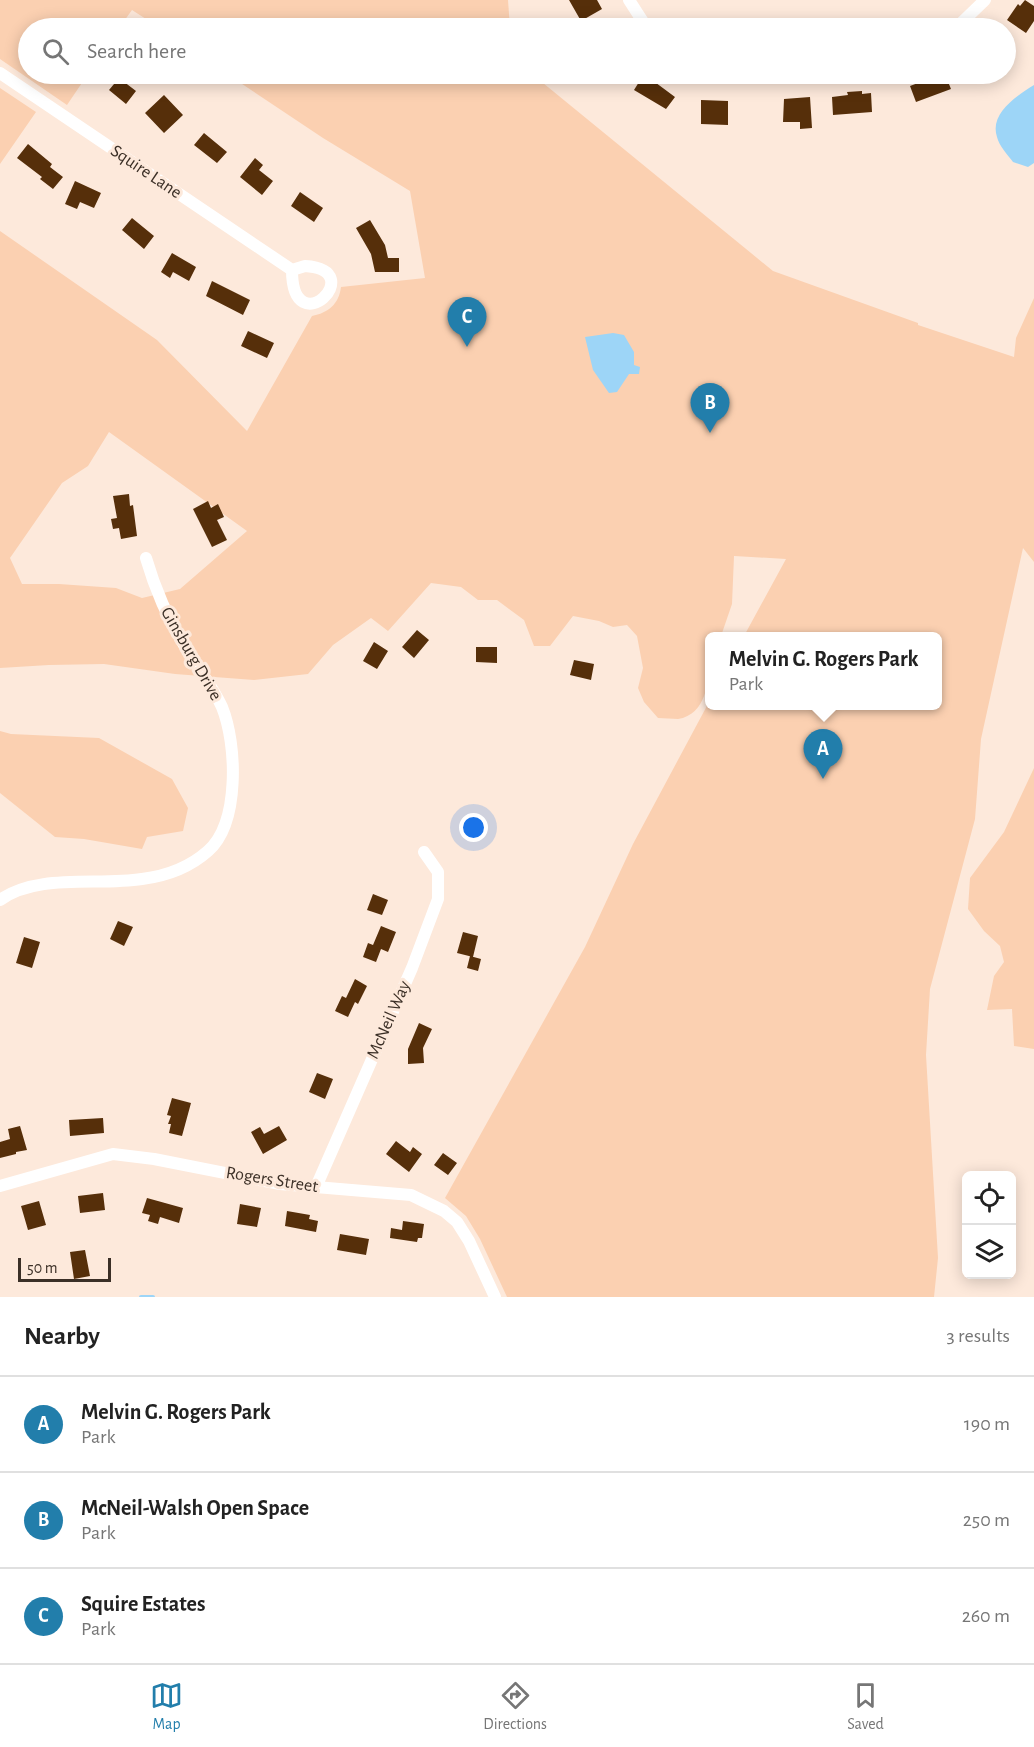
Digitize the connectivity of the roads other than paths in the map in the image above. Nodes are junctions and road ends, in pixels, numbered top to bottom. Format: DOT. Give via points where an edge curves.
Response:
graph roads {
  1 [pos="629,0"];
  2 [pos="985,0"];
  3 [pos="641,18"];
  4 [pos="966,18"];
  5 [pos="0,73"];
  6 [pos="292,270"];
  7 [pos="146,558"];
  8 [pos="424,852"];
  9 [pos="0,900"];
  10 [pos="0,1186"];
  11 [pos="316,1187"];
  12 [pos="495,1297"];
  1 -- 3 [label="street"];
  2 -- 4 [label="street"];
  5 -- 6 [label="street, Squire Lane"];
  7 -- 9 [label="street, Ginsburg Drive" via="167,616 223,710 234,770 225,824 209,850 173,873 124,881 49,884 24,888"];
  8 -- 11 [label="street, McNeil Way" via="438,872 438,899"];
  10 -- 11 [label="street, Rogers Street" via="113,1154"];
  11 -- 12 [label="street, Rogers Street" via="411,1196 444,1211 469,1241"];
}
